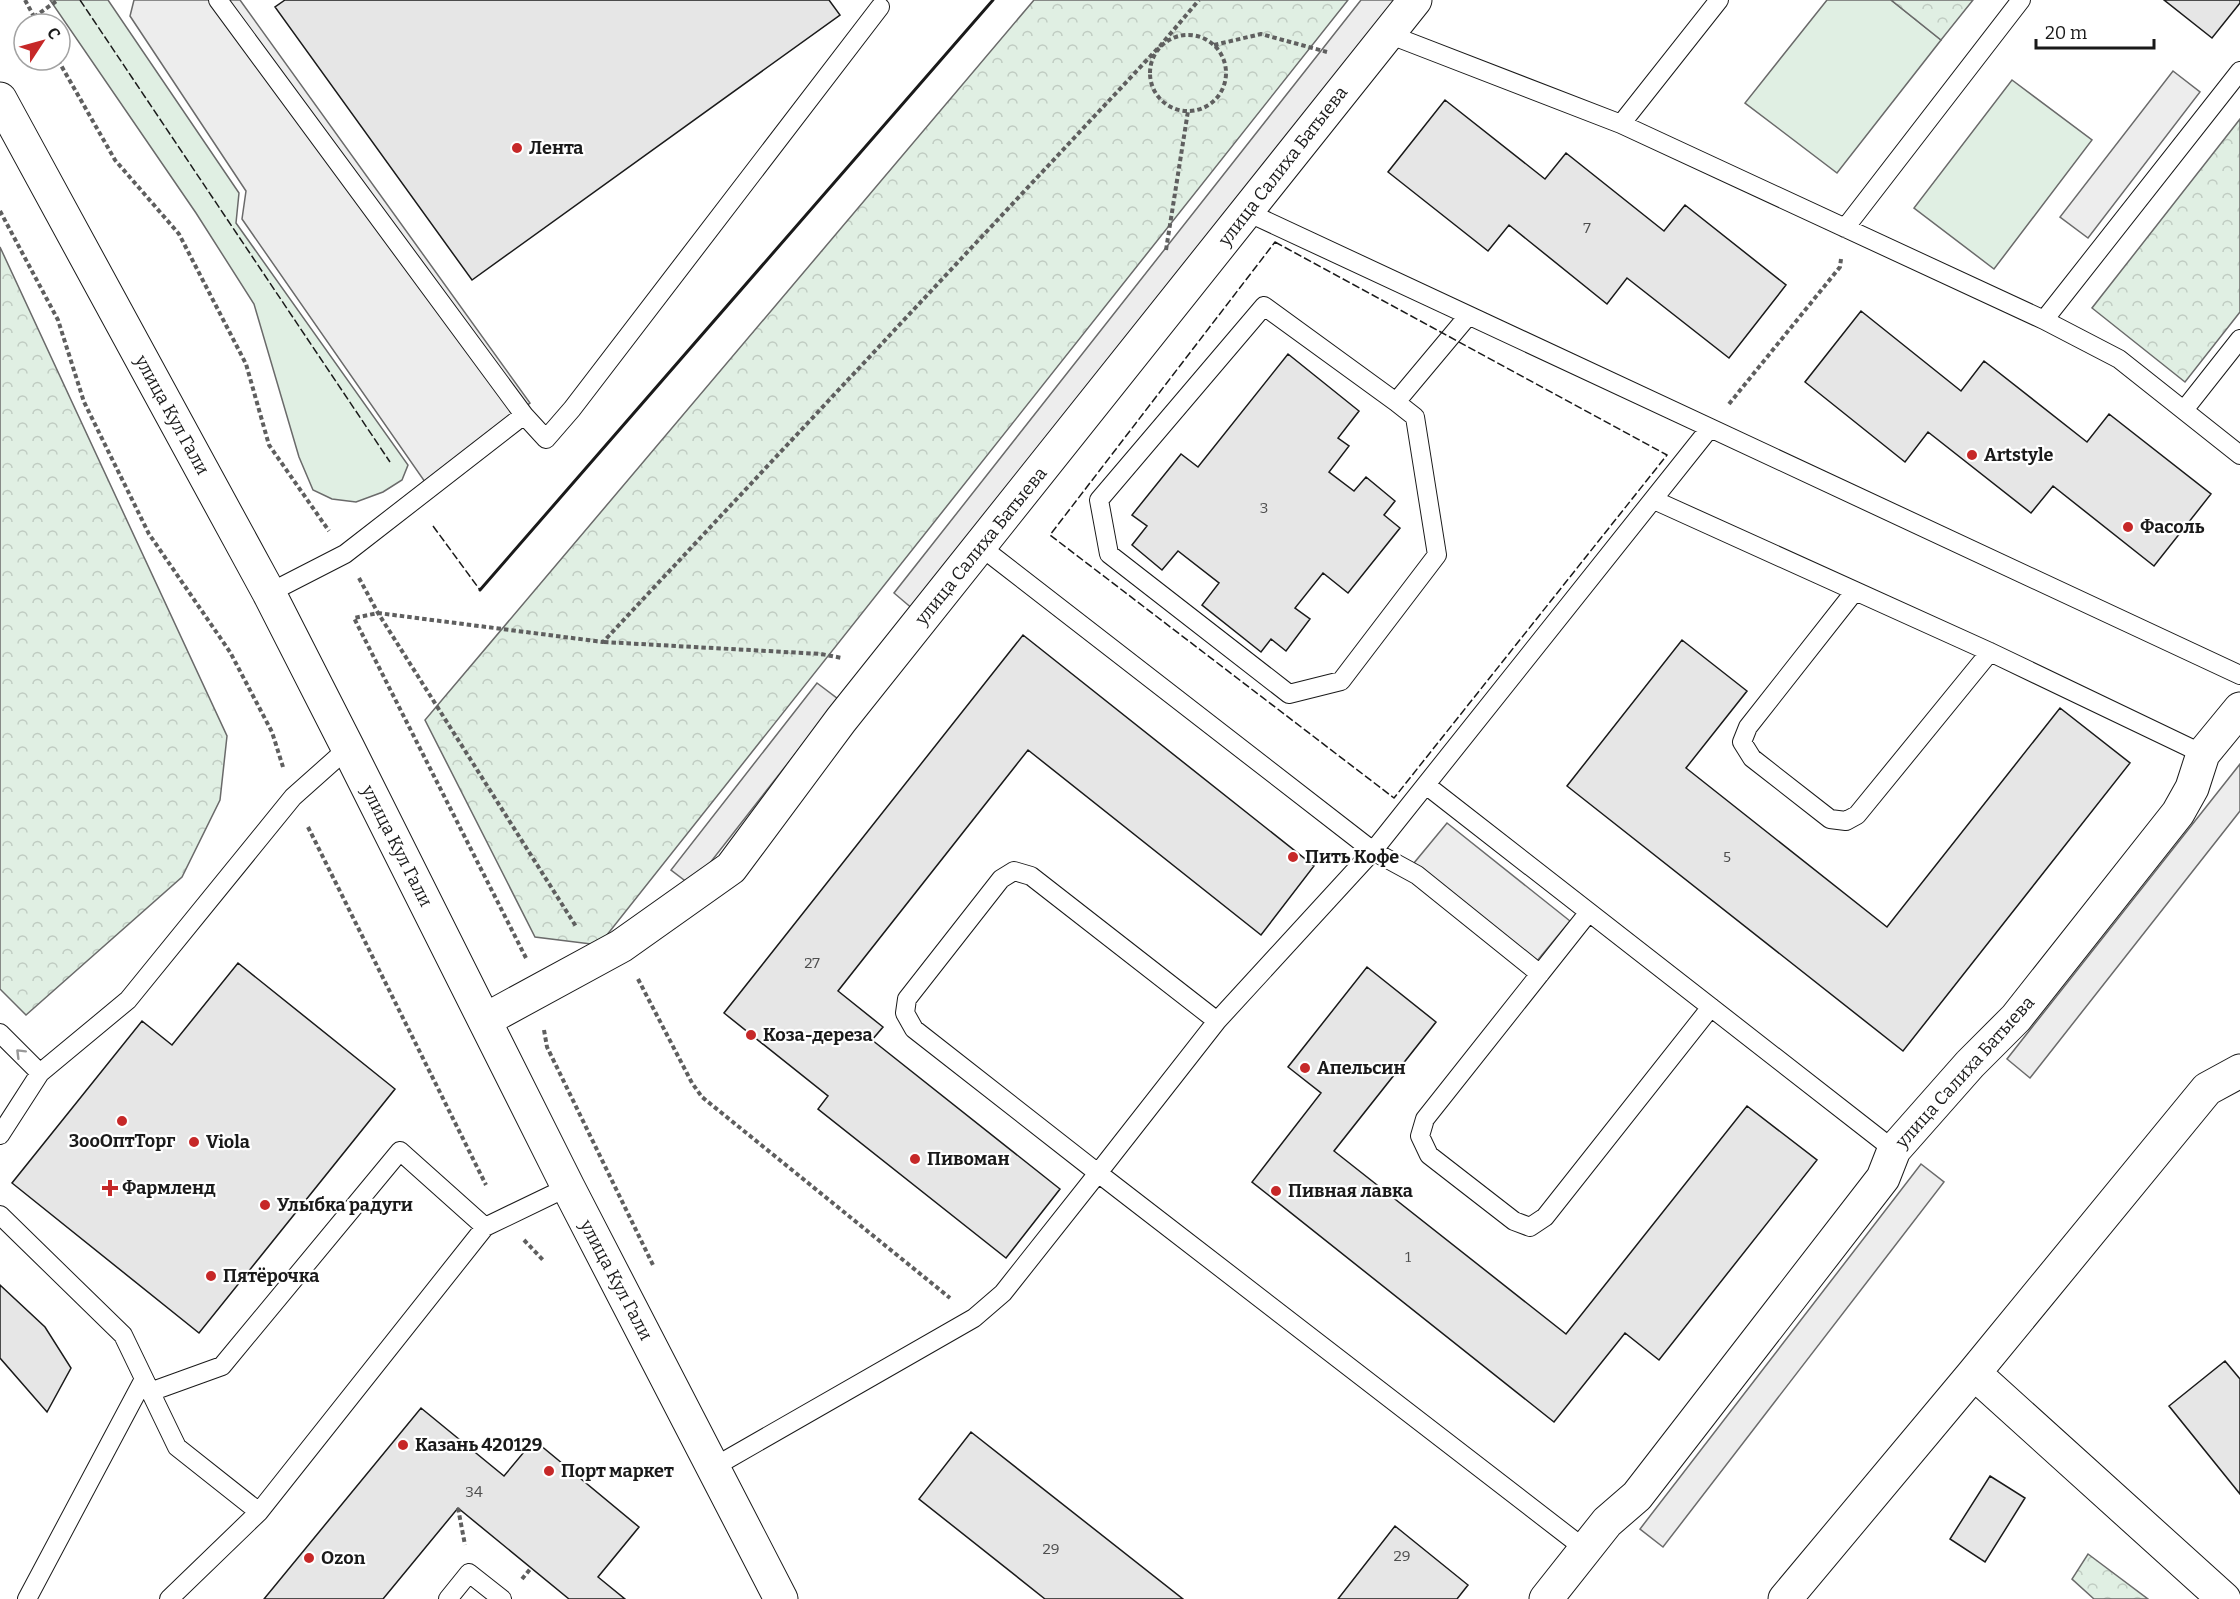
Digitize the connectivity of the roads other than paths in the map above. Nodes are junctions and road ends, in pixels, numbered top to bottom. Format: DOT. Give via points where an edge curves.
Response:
graph roads {
  1 [pos="218,0"];
  2 [pos="1415,0"];
  3 [pos="1719,0"];
  4 [pos="2021,0"];
  5 [pos="880,7"];
  6 [pos="1388,34"];
  7 [pos="2240,71"];
  8 [pos="0,99"];
  9 [pos="1621,124"];
  10 [pos="1246,212"];
  11 [pos="1845,228"];
  12 [pos="1468,316"];
  13 [pos="2044,320"];
  14 [pos="2240,339"];
  15 [pos="1396,402"];
  16 [pos="2184,410"];
  17 [pos="524,415"];
  18 [pos="1710,428"];
  19 [pos="2240,455"];
  20 [pos="1654,500"];
  21 [pos="981,547"];
  22 [pos="1855,591"];
  23 [pos="269,593"];
  24 [pos="1990,652"];
  25 [pos="2240,675"];
  26 [pos="2240,709"];
  27 [pos="348,748"];
  28 [pos="2203,754"];
  29 [pos="1426,785"];
  30 [pos="1373,851"];
  31 [pos="1589,912"];
  32 [pos="1540,974"];
  33 [pos="1711,1007"];
  34 [pos="485,1020"];
  35 [pos="1217,1021"];
  36 [pos="0,1033"];
  37 [pos="2240,1071"];
  38 [pos="40,1073"];
  39 [pos="0,1135"];
  40 [pos="1894,1150"];
  41 [pos="1098,1173"];
  42 [pos="568,1188"];
  43 [pos="0,1215"];
  44 [pos="485,1227"];
  45 [pos="1974,1373"];
  46 [pos="147,1385"];
  47 [pos="714,1467"];
  48 [pos="259,1512"];
  49 [pos="1585,1549"];
  50 [pos="27,1599"];
  51 [pos="169,1599"];
  52 [pos="448,1599"];
  53 [pos="502,1599"];
  54 [pos="781,1599"];
  55 [pos="1546,1599"];
  56 [pos="1785,1599"];
  57 [pos="2224,1599"];
  1 -- 17 [label="lane"];
  2 -- 6 [label="street, улица Салиха Батыева"];
  3 -- 9 [label="lane"];
  4 -- 11 [label="lane"];
  5 -- 17 [label="lane" via="546,439"];
  6 -- 9 [label="lane"];
  6 -- 10 [label="street, улица Салиха Батыева"];
  7 -- 13 [label="lane"];
  8 -- 23 [label="street, улица Кул Гали"];
  9 -- 11 [label="lane"];
  10 -- 12 [label="lane"];
  10 -- 21 [label="street, улица Салиха Батыева"];
  11 -- 13 [label="lane"];
  12 -- 15 [label="lane"];
  12 -- 18 [label="lane"];
  13 -- 16 [label="lane" via="2119,359"];
  14 -- 16 [label="lane"];
  15 -- 15 [label="lane" via="1415,417 1437,555 1341,681 1289,694 1109,554 1099,500 1264,306"];
  16 -- 19 [label="lane"];
  17 -- 23 [label="lane" via="345,554"];
  18 -- 20 [label="lane"];
  18 -- 25 [label="lane"];
  20 -- 22 [label="lane"];
  20 -- 29 [label="lane"];
  21 -- 30 [label="lane"];
  21 -- 34 [label="street, улица Салиха Батыева" via="841,720 731,868 609,953"];
  22 -- 24 [label="lane"];
  22 -- 24 [label="lane" via="1748,727 1742,742 1752,758 1830,819 1846,821 1857,814"];
  23 -- 27 [label="street, улица Кул Гали"];
  24 -- 28 [label="lane"];
  26 -- 28 [label="street, улица Салиха Батыева"];
  27 -- 34 [label="street, улица Кул Гали"];
  27 -- 38 [label="lane" via="293,797 128,1000"];
  28 -- 40 [label="street, улица Салиха Батыева" via="2192,788 2178,813 2016,1018"];
  29 -- 30 [label="lane"];
  29 -- 31 [label="lane"];
  30 -- 32 [label="lane" via="1417,875"];
  30 -- 35 [label="lane"];
  31 -- 32 [label="lane"];
  31 -- 33 [label="lane"];
  32 -- 33 [label="lane" via="1425,1119 1420,1136 1429,1155 1514,1221 1530,1227 1545,1217"];
  33 -- 40 [label="lane"];
  34 -- 42 [label="street, улица Кул Гали"];
  35 -- 41 [label="lane"];
  35 -- 41 [label="lane" via="1031,876 1014,871 1001,879 907,999 905,1013 914,1029"];
  38 -- 36 [label="lane, one-way"];
  37 -- 45 [label="street" via="2207,1089"];
  38 -- 39 [label="lane"];
  40 -- 49 [label="street, улица Салиха Батыева" via="1883,1178 1636,1496 1606,1522"];
  41 -- 47 [label="lane" via="1003,1293 974,1318"];
  41 -- 49 [label="lane"];
  42 -- 44 [label="lane"];
  42 -- 47 [label="street, улица Кул Гали"];
  43 -- 46 [label="lane" via="123,1335"];
  44 -- 46 [label="lane" via="400,1151 222,1366"];
  44 -- 48 [label="lane"];
  45 -- 56 [label="street"];
  45 -- 57 [label="street"];
  46 -- 48 [label="lane" via="177,1447"];
  46 -- 50 [label="lane"];
  47 -- 54 [label="street, улица Кул Гали"];
  48 -- 51 [label="lane"];
  49 -- 55 [label="street, улица Салиха Батыева"];
  52 -- 53 [label="lane" via="469,1573"];
}
